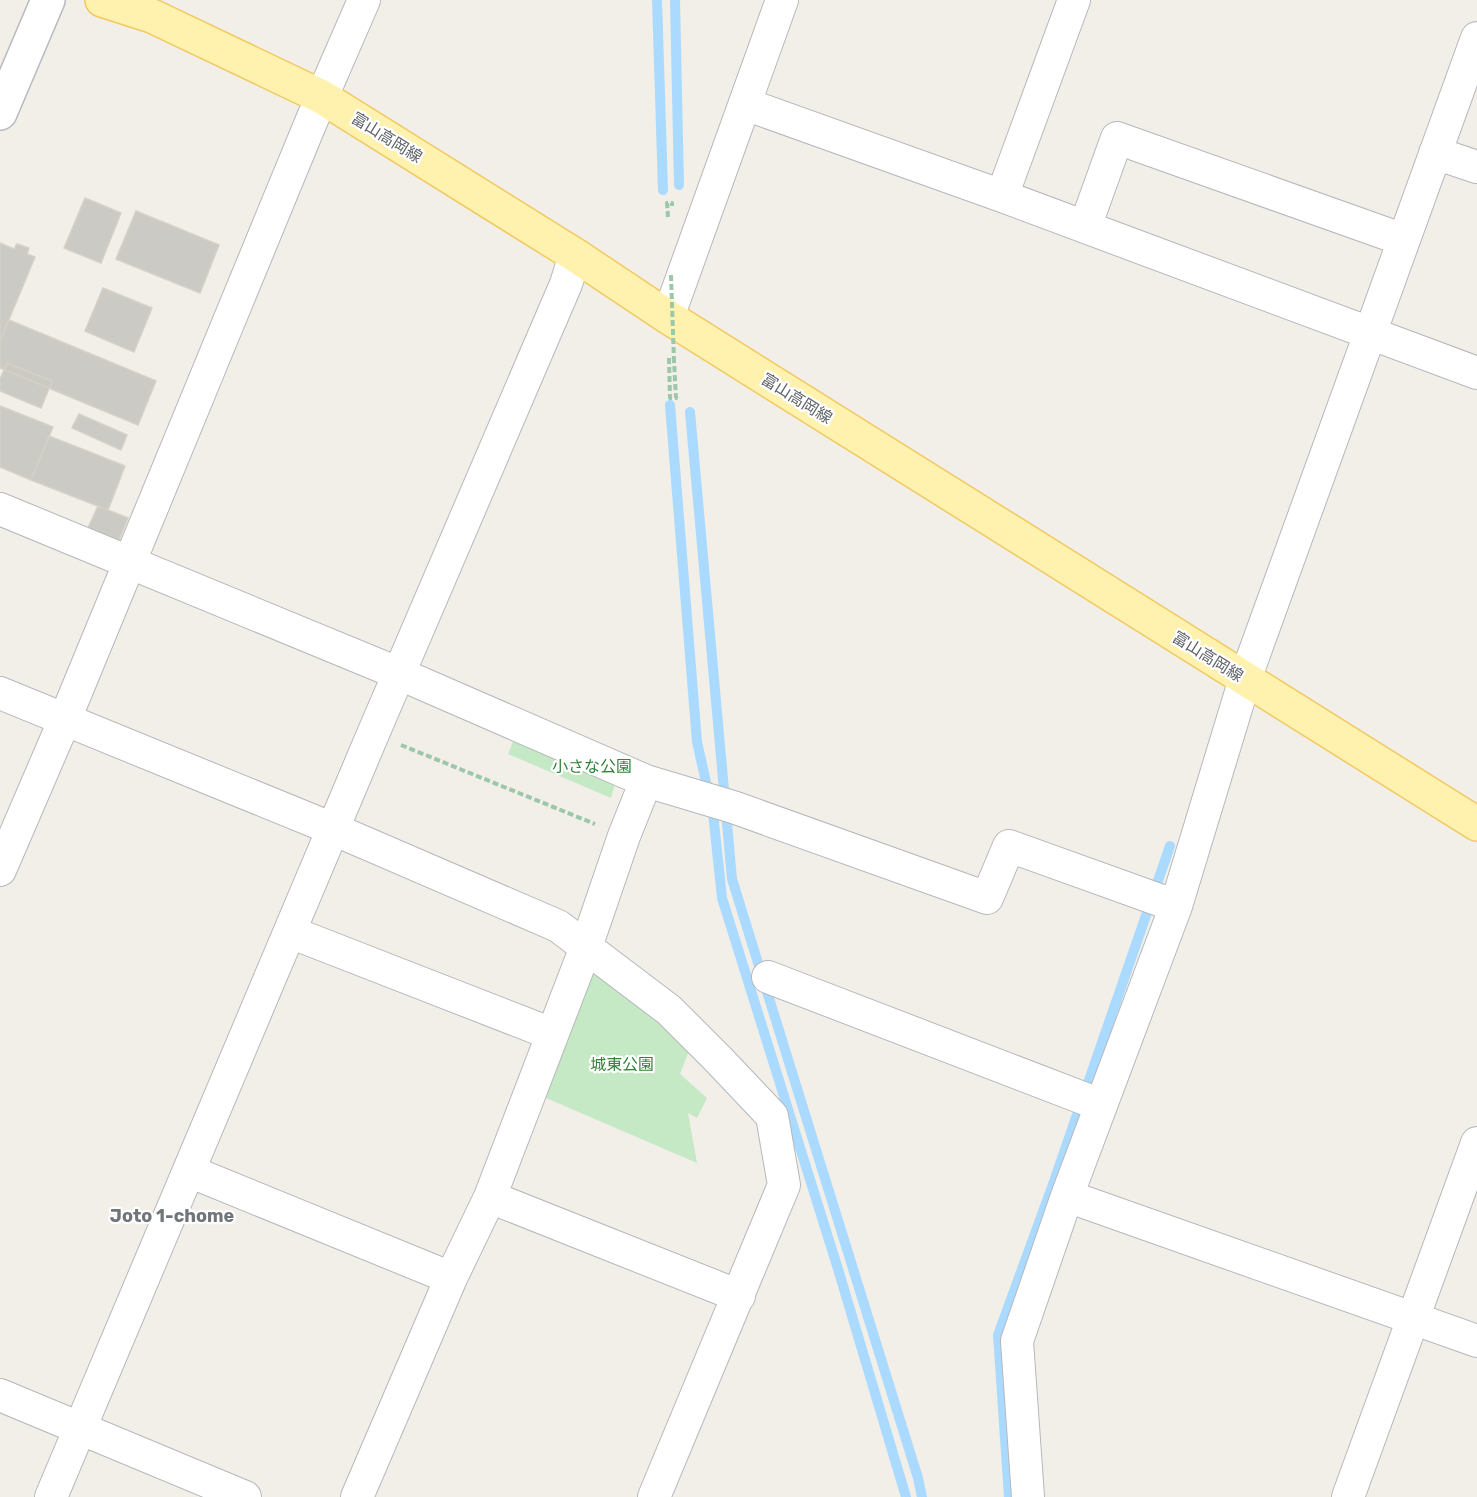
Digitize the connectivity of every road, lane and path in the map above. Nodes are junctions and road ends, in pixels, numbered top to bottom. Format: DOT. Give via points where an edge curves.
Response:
graph roads {
  1 [pos="48,0"];
  2 [pos="102,0"];
  3 [pos="364,0"];
  4 [pos="782,0"];
  5 [pos="1074,0"];
  6 [pos="1474,56"];
  7 [pos="322,97"];
  8 [pos="745,104"];
  9 [pos="0,113"];
  10 [pos="1435,153"];
  11 [pos="1477,167"];
  12 [pos="1002,196"];
  13 [pos="1085,227"];
  14 [pos="1404,240"];
  15 [pos="575,255"];
  16 [pos="671,275"];
  17 [pos="669,333"];
  18 [pos="1370,334"];
  19 [pos="1477,373"];
  20 [pos="0,509"];
  21 [pos="129,561"];
  22 [pos="400,674"];
  23 [pos="1245,679"];
  24 [pos="0,693"];
  25 [pos="65,719"];
  26 [pos="373,734"];
  27 [pos="646,781"];
  28 [pos="1477,824"];
  29 [pos="333,829"];
  30 [pos="624,836"];
  31 [pos="0,870"];
  32 [pos="1162,900"];
  33 [pos="290,932"];
  34 [pos="586,946"];
  35 [pos="768,977"];
  36 [pos="552,1034"];
  37 [pos="1101,1105"];
  38 [pos="1477,1143"];
  39 [pos="189,1171"];
  40 [pos="1067,1196"];
  41 [pos="490,1197"];
  42 [pos="451,1278"];
  43 [pos="739,1296"];
  44 [pos="1412,1317"];
  45 [pos="1477,1341"];
  46 [pos="0,1395"];
  47 [pos="81,1428"];
  48 [pos="51,1497"];
  49 [pos="245,1497"];
  50 [pos="357,1497"];
  51 [pos="654,1497"];
  52 [pos="1028,1497"];
  53 [pos="1348,1497"];
  1 -- 9 [label="street"];
  2 -- 7 [label="main road, 富山高岡線" via="152,16"];
  3 -- 7 [label="street"];
  4 -- 8 [label="street"];
  5 -- 12 [label="street"];
  6 -- 10 [label="street"];
  7 -- 15 [label="main road, 富山高岡線"];
  7 -- 21 [label="street"];
  8 -- 12 [label="street"];
  8 -- 17 [label="street"];
  10 -- 11 [label="street"];
  10 -- 14 [label="street"];
  12 -- 13 [label="street"];
  13 -- 14 [label="street" via="1117,138"];
  13 -- 18 [label="street"];
  14 -- 18 [label="street"];
  15 -- 17 [label="main road, 富山高岡線"];
  15 -- 22 [label="street" via="562,295"];
  16 -- 17 [label="path, bridge" via="676,399 670,399"];
  17 -- 23 [label="main road, 富山高岡線"];
  18 -- 19 [label="street"];
  18 -- 23 [label="street"];
  20 -- 21 [label="street"];
  21 -- 22 [label="street"];
  21 -- 25 [label="street"];
  22 -- 26 [label="street"];
  22 -- 27 [label="street"];
  23 -- 28 [label="main road, 富山高岡線"];
  23 -- 32 [label="street"];
  24 -- 25 [label="street"];
  25 -- 29 [label="street"];
  25 -- 31 [label="street"];
  26 -- 29 [label="street"];
  26 -- 30 [label="path"];
  27 -- 30 [label="street"];
  27 -- 32 [label="street" via="733,807 987,898 1009,846"];
  29 -- 33 [label="street"];
  29 -- 34 [label="street" via="558,926"];
  30 -- 34 [label="street"];
  32 -- 37 [label="street"];
  33 -- 36 [label="street"];
  33 -- 39 [label="street"];
  34 -- 36 [label="street"];
  34 -- 43 [label="street" via="669,1010 772,1116 784,1185"];
  35 -- 37 [label="street"];
  36 -- 41 [label="street"];
  37 -- 40 [label="street"];
  38 -- 44 [label="street"];
  39 -- 42 [label="street"];
  39 -- 47 [label="street"];
  40 -- 44 [label="street"];
  40 -- 52 [label="street" via="1017,1341"];
  41 -- 42 [label="street"];
  41 -- 43 [label="street"];
  42 -- 50 [label="street"];
  43 -- 51 [label="street"];
  44 -- 45 [label="street"];
  44 -- 53 [label="street"];
  46 -- 47 [label="street"];
  47 -- 48 [label="street"];
  47 -- 49 [label="street"];
}
